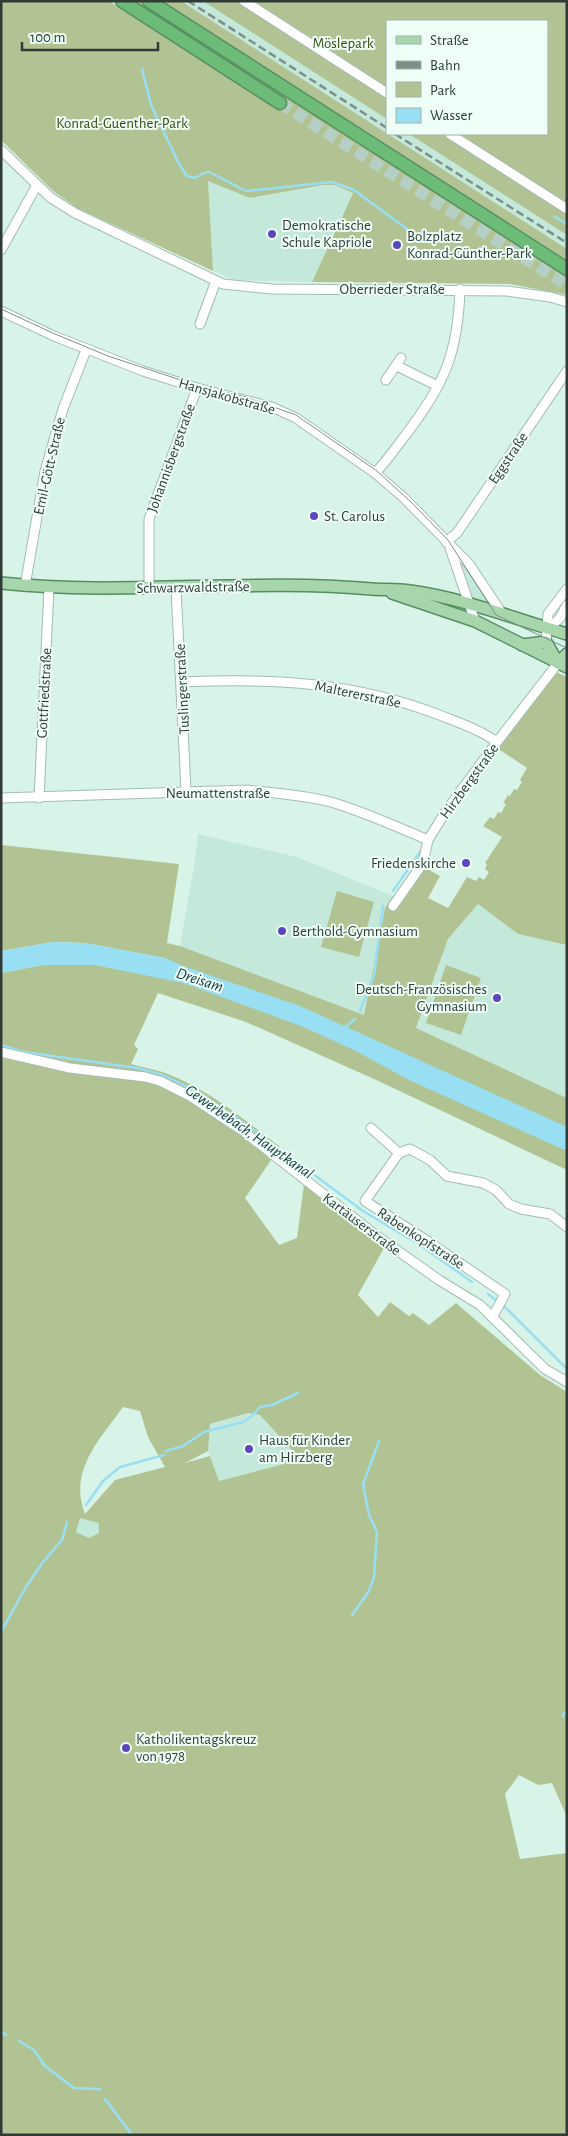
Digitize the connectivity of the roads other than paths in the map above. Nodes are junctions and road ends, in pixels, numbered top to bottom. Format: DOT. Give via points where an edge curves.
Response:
graph roads {
  1 [pos="122,1"];
  2 [pos="149,1"];
  3 [pos="244,1"];
  4 [pos="386,93"];
  5 [pos="280,103"];
  6 [pos="452,135"];
  7 [pos="1,150"];
  8 [pos="37,186"];
  9 [pos="567,209"];
  10 [pos="1,250"];
  11 [pos="567,269"];
  12 [pos="216,282"];
  13 [pos="460,290"];
  14 [pos="567,302"];
  15 [pos="1,311"];
  16 [pos="200,324"];
  17 [pos="86,350"];
  18 [pos="567,371"];
  19 [pos="386,380"];
  20 [pos="438,386"];
  21 [pos="197,388"];
  22 [pos="376,473"];
  23 [pos="447,544"];
  24 [pos="1,583"];
  25 [pos="24,586"];
  26 [pos="49,588"];
  27 [pos="176,588"];
  28 [pos="149,589"];
  29 [pos="567,589"];
  30 [pos="384,590"];
  31 [pos="470,605"];
  32 [pos="567,605"];
  33 [pos="503,615"];
  34 [pos="475,622"];
  35 [pos="548,629"];
  36 [pos="567,634"];
  37 [pos="546,642"];
  38 [pos="522,645"];
  39 [pos="567,654"];
  40 [pos="563,665"];
  41 [pos="182,682"];
  42 [pos="497,742"];
  43 [pos="186,791"];
  44 [pos="1,798"];
  45 [pos="39,798"];
  46 [pos="428,840"];
  47 [pos="393,906"];
  48 [pos="1,1052"];
  49 [pos="371,1128"];
  50 [pos="399,1152"];
  51 [pos="567,1227"];
  52 [pos="495,1314"];
  53 [pos="567,1382"];
  1 -- 5 [label="highway"];
  2 -- 11 [label="highway"];
  3 -- 4 [label="street"];
  6 -- 9 [label="street"];
  7 -- 8 [label="street, Oberrieder Straße"];
  8 -- 10 [label="street"];
  8 -- 12 [label="street, Oberrieder Straße" via="75,213"];
  12 -- 13 [label="street, Oberrieder Straße" via="272,289"];
  12 -- 16 [label="street"];
  13 -- 14 [label="street, Oberrieder Straße" via="524,292"];
  13 -- 20 [label="street" via="456,340"];
  15 -- 17 [label="street, Hansjakobstraße"];
  17 -- 21 [label="street, Hansjakobstraße"];
  17 -- 25 [label="street, Emil-Gött-Straße" via="62,409 45,471"];
  18 -- 23 [label="street, Eggstraße"];
  19 -- 20 [label="street" via="399,362"];
  20 -- 22 [label="street" via="427,407"];
  21 -- 22 [label="street, Hansjakobstraße" via="272,407 296,418"];
  21 -- 28 [label="street, Johannisbergstraße" via="149,519"];
  22 -- 23 [label="street, Hansjakobstraße"];
  23 -- 31 [label="street, Hansjakobstraße"];
  23 -- 33 [label="street, Hansjakobstraße" via="470,564"];
  24 -- 25 [label="main road, Schwarzwaldstraße"];
  25 -- 26 [label="main road, Schwarzwaldstraße"];
  26 -- 28 [label="main road, Schwarzwaldstraße"];
  26 -- 45 [label="street, Gottfriedstraße"];
  27 -- 28 [label="main road, Schwarzwaldstraße"];
  27 -- 30 [label="main road, Schwarzwaldstraße" via="329,585"];
  27 -- 41 [label="street, Tuslingerstraße"];
  29 -- 35 [label="street" via="548,614"];
  30 -- 31 [label="main road, Schwarzwaldstraße" via="409,590"];
  30 -- 34 [label="main road, Schwarzwaldstraße"];
  31 -- 33 [label="main road, Schwarzwaldstraße"];
  31 -- 34 [label="street, Hansjakobstraße"];
  32 -- 35 [label="street" via="560,618"];
  33 -- 35 [label="main road, Schwarzwaldstraße"];
  34 -- 38 [label="main road, Schwarzwaldstraße"];
  35 -- 36 [label="main road, Schwarzwaldstraße"];
  35 -- 37 [label="street"];
  37 -- 38 [label="main road"];
  37 -- 40 [label="main road"];
  38 -- 40 [label="main road, Schwarzwaldstraße"];
  39 -- 40 [label="main road"];
  40 -- 42 [label="street, Hirzbergstraße"];
  41 -- 42 [label="street, Maltererstraße" via="254,680 332,685 424,709 464,724"];
  41 -- 43 [label="street, Tuslingerstraße"];
  42 -- 46 [label="street, Hirzbergstraße"];
  43 -- 45 [label="street, Neumattenstraße"];
  43 -- 46 [label="street, Neumattenstraße" via="247,790 312,798 374,816"];
  44 -- 45 [label="street, Neumattenstraße"];
  46 -- 47 [label="street, Hirzbergstraße" via="423,863"];
  48 -- 52 [label="street, Kartäuserstraße" via="70,1068 145,1077 190,1096 243,1131 377,1236 439,1280"];
  49 -- 50 [label="street"];
  50 -- 51 [label="street" via="410,1149 418,1152 447,1176 483,1183 521,1210 550,1214"];
  50 -- 52 [label="street, Rabenkopfstraße" via="365,1201 505,1294"];
  52 -- 53 [label="street, Kartäuserstraße" via="545,1369"];
}
